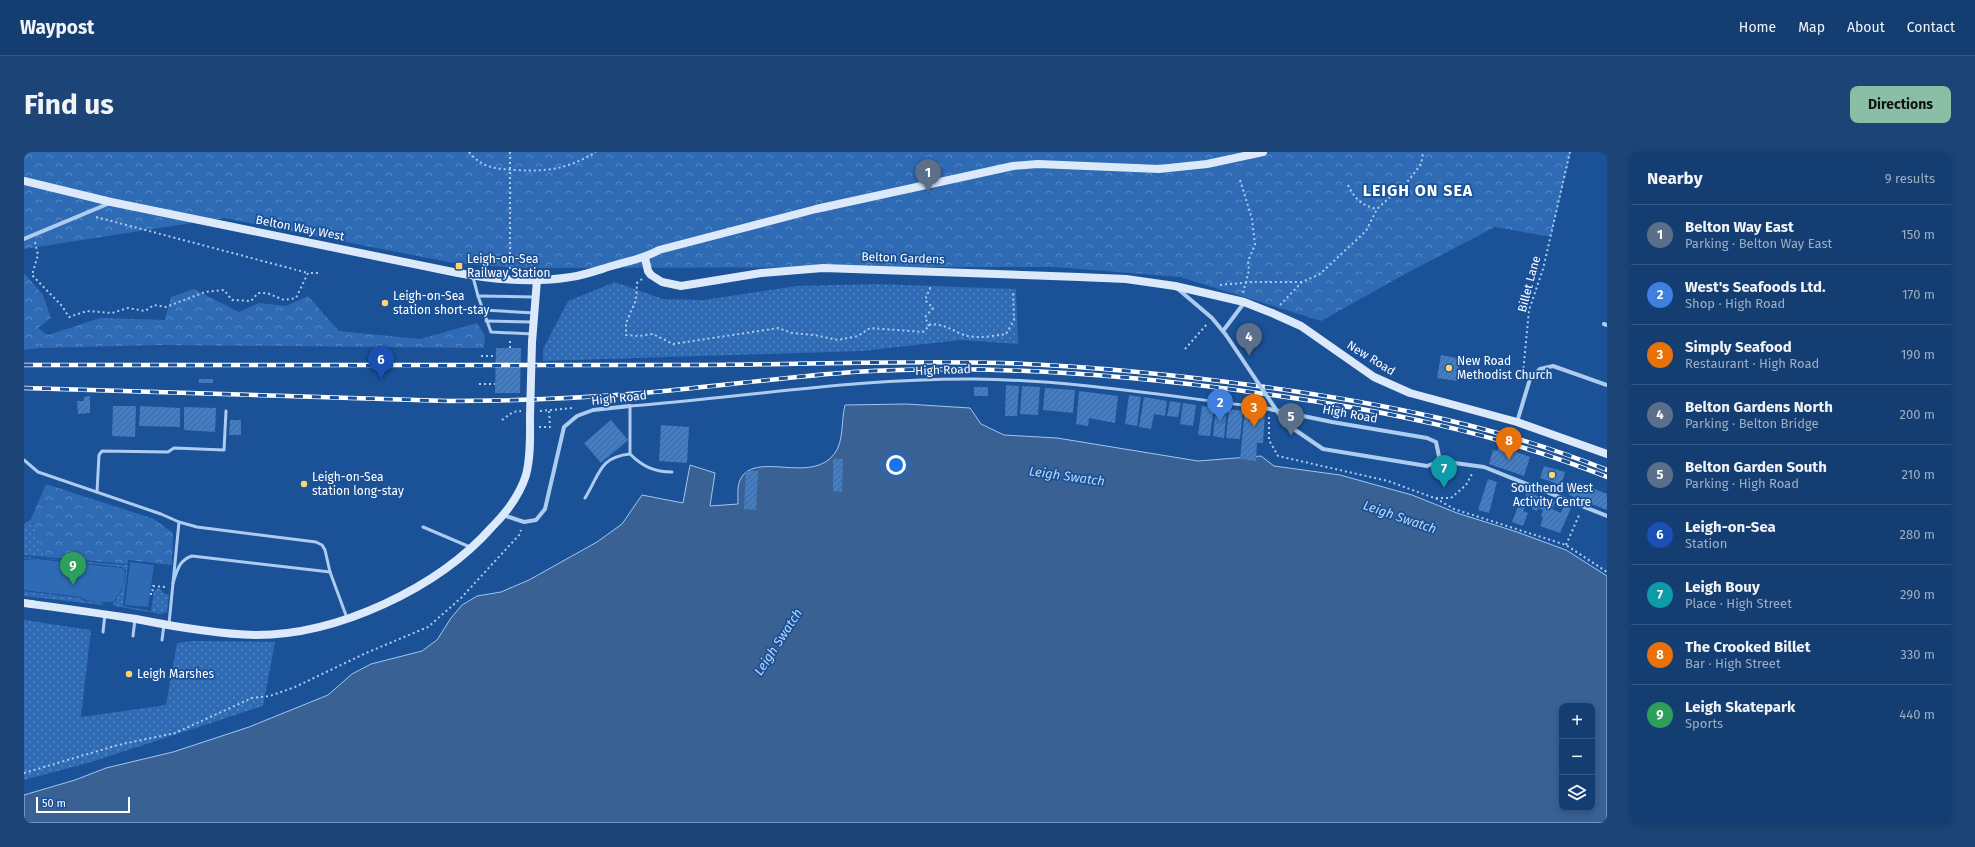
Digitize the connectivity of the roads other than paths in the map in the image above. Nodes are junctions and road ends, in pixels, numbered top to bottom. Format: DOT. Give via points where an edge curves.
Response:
graph roads {
  1 [pos="1263,152"];
  2 [pos="24,181"];
  3 [pos="111,202"];
  4 [pos="24,239"];
  5 [pos="645,258"];
  6 [pos="472,276"];
  7 [pos="537,280"];
  8 [pos="1175,286"];
  9 [pos="478,296"];
  10 [pos="536,297"];
  11 [pos="1242,302"];
  12 [pos="483,310"];
  13 [pos="534,312"];
  14 [pos="486,321"];
  15 [pos="534,322"];
  16 [pos="1223,331"];
  17 [pos="532,338"];
  18 [pos="1607,385"];
  19 [pos="630,406"];
  20 [pos="1260,407"];
  21 [pos="226,411"];
  22 [pos="1517,422"];
  23 [pos="630,454"];
  24 [pos="1607,454"];
  25 [pos="24,460"];
  26 [pos="1440,461"];
  27 [pos="672,472"];
  28 [pos="97,492"];
  29 [pos="585,498"];
  30 [pos="504,515"];
  31 [pos="1607,516"];
  32 [pos="179,522"];
  33 [pos="423,527"];
  34 [pos="472,548"];
  35 [pos="330,572"];
  36 [pos="173,583"];
  37 [pos="24,603"];
  38 [pos="105,614"];
  39 [pos="347,618"];
  40 [pos="136,619"];
  41 [pos="166,625"];
  42 [pos="103,632"];
  43 [pos="133,636"];
  44 [pos="162,640"];
  1 -- 5 [label="street, Belton Way West" via="1207,164 1159,169 1038,164 1013,166 808,211 659,250"];
  2 -- 3 [label="street, Belton Way West"];
  3 -- 4 [label="street"];
  3 -- 6 [label="street, Belton Way West"];
  5 -- 7 [label="street, Belton Way West" via="573,277"];
  5 -- 8 [label="street, Belton Gardens" via="651,276 662,282 682,286 760,273 823,268 1079,276"];
  6 -- 7 [label="street, Belton Way West"];
  6 -- 9 [label="lane"];
  7 -- 10 [label="street"];
  8 -- 11 [label="street, New Road"];
  8 -- 16 [label="street"];
  9 -- 10 [label="lane"];
  9 -- 12 [label="lane"];
  10 -- 13 [label="street"];
  11 -- 16 [label="street"];
  11 -- 22 [label="street, New Road" via="1301,326 1374,377 1410,393"];
  12 -- 13 [label="lane"];
  12 -- 14 [label="lane"];
  13 -- 15 [label="street"];
  14 -- 15 [label="lane"];
  14 -- 17 [label="lane" via="491,332"];
  15 -- 17 [label="street"];
  16 -- 26 [label="street, bridge" via="1285,423 1323,449 1427,466"];
  17 -- 30 [label="street, bridge" via="530,447 525,475"];
  18 -- 22 [label="street" via="1553,366 1540,369 1530,379"];
  19 -- 20 [label="lane, High Road" via="815,388 974,379 1035,381"];
  19 -- 23 [label="lane"];
  19 -- 30 [label="street, High Road" via="593,410 577,416 564,427 545,509 536,520 524,522"];
  20 -- 26 [label="street, High Road" via="1426,438 1436,442"];
  21 -- 28 [label="lane" via="224,450 174,448 168,452 102,451 99,455"];
  22 -- 24 [label="street, New Road"];
  23 -- 27 [label="lane" via="657,472"];
  23 -- 29 [label="lane" via="616,455 606,461"];
  25 -- 28 [label="lane" via="38,472"];
  26 -- 31 [label="street" via="1484,467"];
  28 -- 32 [label="lane"];
  30 -- 34 [label="street"];
  32 -- 35 [label="lane" via="197,527 316,542 325,550"];
  32 -- 36 [label="lane"];
  33 -- 34 [label="lane"];
  34 -- 39 [label="street" via="448,569 425,584 401,597"];
  35 -- 36 [label="lane" via="192,556 180,563"];
  35 -- 39 [label="lane"];
  36 -- 41 [label="lane"];
  37 -- 38 [label="street"];
  38 -- 40 [label="street"];
  38 -- 42 [label="lane"];
  39 -- 41 [label="street" via="309,629 257,634 213,632"];
  40 -- 41 [label="street"];
  40 -- 43 [label="lane"];
  41 -- 44 [label="lane"];
}
